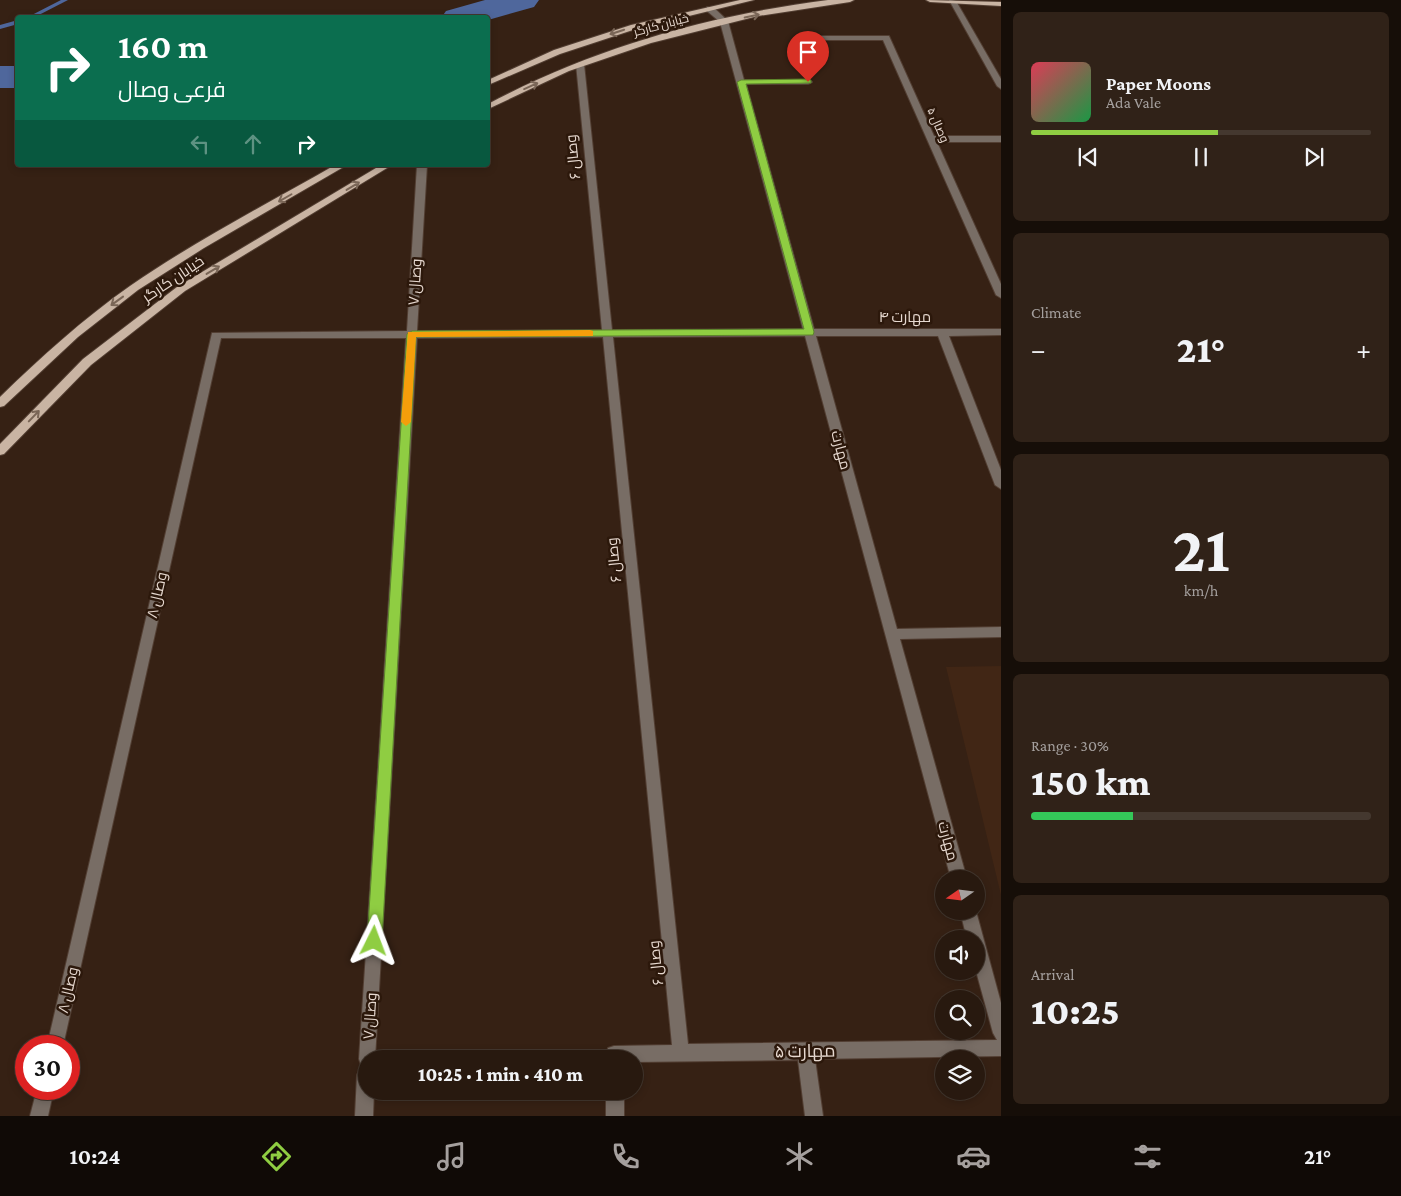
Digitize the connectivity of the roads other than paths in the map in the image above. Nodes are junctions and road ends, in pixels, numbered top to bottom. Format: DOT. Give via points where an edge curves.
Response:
graph roads {
  1 [pos="750,0"];
  2 [pos="850,0"];
  3 [pos="930,0"];
  4 [pos="952,1"];
  5 [pos="1001,4"];
  6 [pos="710,8"];
  7 [pos="724,22"];
  8 [pos="805,38"];
  9 [pos="580,64"];
  10 [pos="490,82"];
  11 [pos="741,82"];
  12 [pos="808,82"];
  13 [pos="1001,86"];
  14 [pos="490,106"];
  15 [pos="931,139"];
  16 [pos="1001,139"];
  17 [pos="339,167"];
  18 [pos="385,167"];
  19 [pos="422,167"];
  20 [pos="1001,295"];
  21 [pos="809,332"];
  22 [pos="942,332"];
  23 [pos="1001,332"];
  24 [pos="607,333"];
  25 [pos="412,334"];
  26 [pos="0,403"];
  27 [pos="0,451"];
  28 [pos="1001,485"];
  29 [pos="1001,632"];
  30 [pos="892,634"];
  31 [pos="957,870"];
  32 [pos="985,975"];
  33 [pos="1001,1033"];
  34 [pos="57,1035"];
  35 [pos="1001,1048"];
  36 [pos="368,1050"];
  37 [pos="805,1051"];
  38 [pos="643,1054"];
  39 [pos="681,1054"];
  40 [pos="43,1100"];
  41 [pos="365,1100"];
  42 [pos="615,1100"];
  43 [pos="39,1116"];
  44 [pos="364,1116"];
  45 [pos="616,1116"];
  46 [pos="814,1116"];
  1 -- 6 [label="main road, خیابان کارگر"];
  7 -- 2 [label="main road, خیابان کارگر, one-way" via="787,8"];
  3 -- 4 [label="main road"];
  4 -- 5 [label="main road"];
  4 -- 13 [label="street"];
  6 -- 7 [label="street"];
  6 -- 10 [label="main road, خیابان کارگر, one-way" via="634,27 557,52"];
  7 -- 9 [label="main road, خیابان کارگر" via="650,40"];
  7 -- 11 [label="street, مهارت"];
  8 -- 15 [label="street, وصال ۵" via="886,38"];
  14 -- 9 [label="main road, خیابان کارگر, one-way"];
  9 -- 24 [label="street, وصال ۶"];
  11 -- 12 [label="street"];
  11 -- 21 [label="street, مهارت"];
  15 -- 16 [label="street"];
  15 -- 20 [label="street, وصال ۵"];
  17 -- 26 [label="main road, خیابان کارگر, one-way" via="154,274 54,350"];
  27 -- 18 [label="main road, خیابان کارگر, one-way" via="87,362 181,289"];
  19 -- 25 [label="street, وصال ۷"];
  21 -- 22 [label="street, مهارت ۴"];
  21 -- 24 [label="street, مهارت ۴"];
  21 -- 30 [label="street, مهارت"];
  22 -- 23 [label="street, مهارت ۴"];
  22 -- 28 [label="street"];
  24 -- 25 [label="street, مهارت ۴"];
  24 -- 39 [label="street, وصال ۶"];
  25 -- 34 [label="street, وصال ۸" via="216,335"];
  25 -- 36 [label="street, وصال ۷"];
  29 -- 30 [label="street"];
  30 -- 31 [label="street, مهارت"];
  32 -- 33 [label="street"];
  35 -- 37 [label="street, مهارت ۵"];
  37 -- 39 [label="street, مهارت ۵"];
  37 -- 46 [label="street"];
  38 -- 39 [label="street, مهارت ۵"];
  40 -- 43 [label="street"];
  41 -- 44 [label="street"];
  42 -- 45 [label="street"];
}
